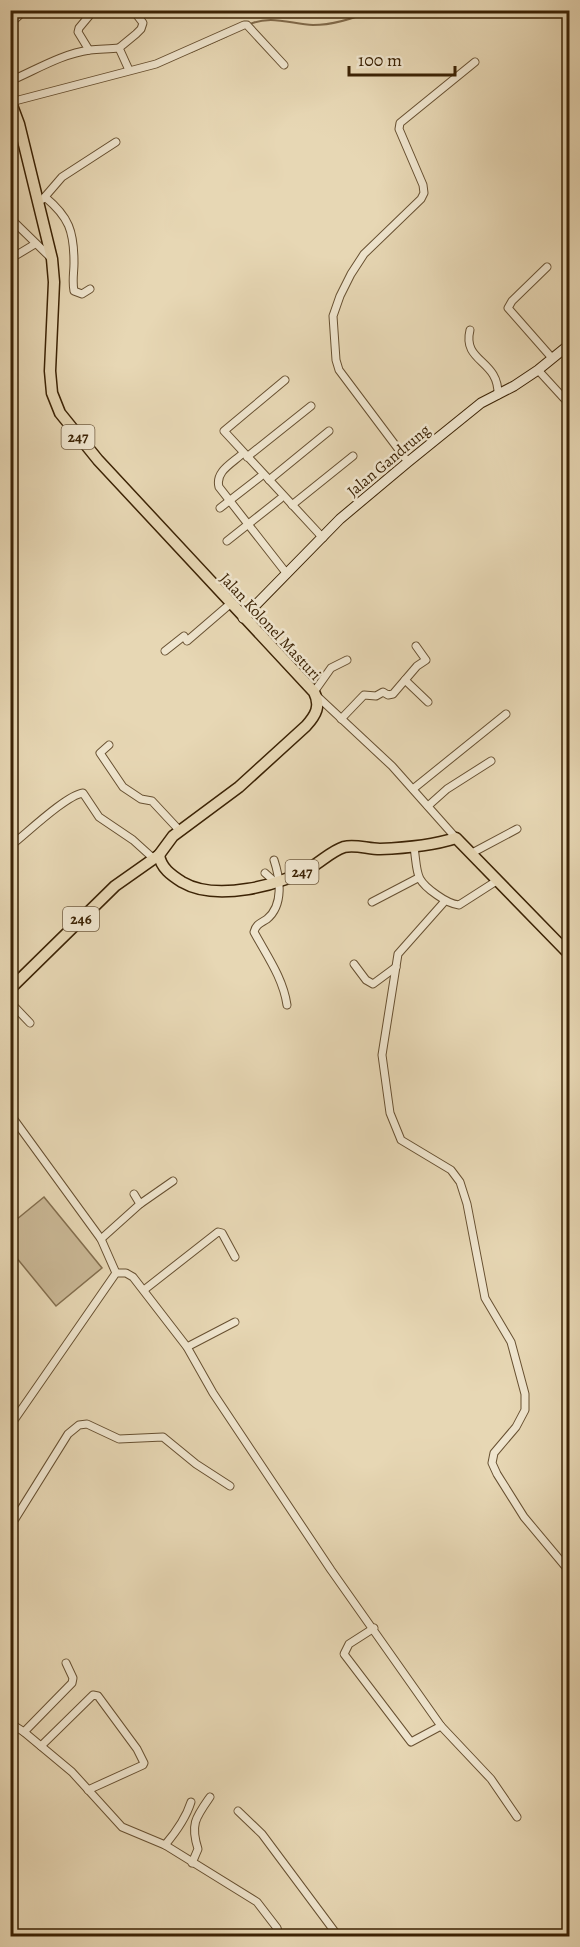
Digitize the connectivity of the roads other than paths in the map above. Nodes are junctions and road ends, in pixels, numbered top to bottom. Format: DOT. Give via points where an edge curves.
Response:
graph roads {
  1 [pos="25,10"];
  2 [pos="94,10"];
  3 [pos="133,10"];
  4 [pos="10,24"];
  5 [pos="119,48"];
  6 [pos="89,50"];
  7 [pos="475,62"];
  8 [pos="284,66"];
  9 [pos="129,70"];
  10 [pos="10,81"];
  11 [pos="11,101"];
  12 [pos="116,142"];
  13 [pos="41,202"];
  14 [pos="10,218"];
  15 [pos="35,244"];
  16 [pos="10,259"];
  17 [pos="52,260"];
  18 [pos="547,267"];
  19 [pos="90,289"];
  20 [pos="470,330"];
  21 [pos="570,344"];
  22 [pos="552,358"];
  23 [pos="538,370"];
  24 [pos="285,380"];
  25 [pos="498,395"];
  26 [pos="570,405"];
  27 [pos="311,406"];
  28 [pos="329,431"];
  29 [pos="244,456"];
  30 [pos="353,456"];
  31 [pos="408,462"];
  32 [pos="260,477"];
  33 [pos="269,480"];
  34 [pos="280,499"];
  35 [pos="230,501"];
  36 [pos="292,505"];
  37 [pos="220,508"];
  38 [pos="248,524"];
  39 [pos="323,538"];
  40 [pos="227,541"];
  41 [pos="287,574"];
  42 [pos="230,604"];
  43 [pos="243,618"];
  44 [pos="416,646"];
  45 [pos="165,651"];
  46 [pos="347,660"];
  47 [pos="405,680"];
  48 [pos="315,694"];
  49 [pos="428,702"];
  50 [pos="506,714"];
  51 [pos="341,719"];
  52 [pos="109,745"];
  53 [pos="491,761"];
  54 [pos="413,789"];
  55 [pos="428,806"];
  56 [pos="517,829"];
  57 [pos="180,831"];
  58 [pos="456,838"];
  59 [pos="14,843"];
  60 [pos="414,847"];
  61 [pos="471,853"];
  62 [pos="156,857"];
  63 [pos="274,860"];
  64 [pos="265,873"];
  65 [pos="418,878"];
  66 [pos="498,880"];
  67 [pos="277,881"];
  68 [pos="445,901"];
  69 [pos="372,902"];
  70 [pos="570,955"];
  71 [pos="354,964"];
  72 [pos="396,967"];
  73 [pos="12,985"];
  74 [pos="10,1002"];
  75 [pos="287,1005"];
  76 [pos="30,1023"];
  77 [pos="10,1114"];
  78 [pos="173,1181"];
  79 [pos="134,1194"];
  80 [pos="140,1204"];
  81 [pos="101,1239"];
  82 [pos="235,1257"];
  83 [pos="116,1274"];
  84 [pos="144,1290"];
  85 [pos="235,1322"];
  86 [pos="187,1347"];
  87 [pos="10,1426"];
  88 [pos="230,1486"];
  89 [pos="10,1527"];
  90 [pos="570,1572"];
  91 [pos="374,1628"];
  92 [pos="66,1663"];
  93 [pos="10,1723"];
  94 [pos="441,1726"];
  95 [pos="24,1732"];
  96 [pos="41,1746"];
  97 [pos="88,1790"];
  98 [pos="210,1797"];
  99 [pos="191,1802"];
  100 [pos="238,1811"];
  101 [pos="517,1817"];
  102 [pos="165,1845"];
  103 [pos="192,1863"];
  104 [pos="280,1936"];
  105 [pos="338,1936"];
  1 -- 4 [label="street"];
  2 -- 6 [label="street" via="78,32"];
  3 -- 5 [label="street" via="143,23 141,29"];
  5 -- 6 [label="street"];
  5 -- 9 [label="street"];
  6 -- 10 [label="street" via="50,62"];
  7 -- 31 [label="street" via="400,123 424,193 364,254 333,316 339,370"];
  8 -- 9 [label="street" via="246,25 163,61"];
  9 -- 11 [label="street"];
  11 -- 13 [label="main road, Jalan Kolonel Masturi / 247"];
  12 -- 13 [label="street" via="62,177"];
  13 -- 17 [label="main road, Jalan Kolonel Masturi / 247"];
  13 -- 19 [label="street" via="58,208 69,224 74,291 82,294"];
  14 -- 15 [label="street"];
  15 -- 16 [label="street"];
  15 -- 17 [label="street"];
  17 -- 42 [label="main road, Jalan Kolonel Masturi / 247" via="50,377 60,413"];
  18 -- 22 [label="street" via="508,308"];
  20 -- 25 [label="street" via="469,345 497,379"];
  21 -- 22 [label="street, Jalan Gandrung"];
  22 -- 23 [label="street, Jalan Gandrung"];
  23 -- 25 [label="street, Jalan Gandrung"];
  23 -- 26 [label="street"];
  24 -- 29 [label="street" via="224,431"];
  25 -- 31 [label="street, Jalan Gandrung" via="481,403"];
  27 -- 29 [label="street"];
  28 -- 33 [label="street"];
  29 -- 33 [label="street"];
  29 -- 35 [label="street" via="218,478 219,487"];
  30 -- 36 [label="street"];
  31 -- 39 [label="street, Jalan Gandrung"];
  32 -- 35 [label="street"];
  33 -- 36 [label="street"];
  34 -- 38 [label="street"];
  35 -- 37 [label="street"];
  35 -- 38 [label="street"];
  36 -- 39 [label="street"];
  38 -- 40 [label="street"];
  38 -- 41 [label="street"];
  39 -- 41 [label="street, Jalan Gandrung"];
  41 -- 43 [label="street, Jalan Gandrung"];
  42 -- 43 [label="main road, Jalan Kolonel Masturi / 247"];
  42 -- 45 [label="street" via="187,641 184,636"];
  43 -- 48 [label="main road, Jalan Kolonel Masturi / 247"];
  44 -- 47 [label="street" via="426,660"];
  46 -- 48 [label="street" via="331,668"];
  47 -- 49 [label="street"];
  47 -- 51 [label="street" via="390,695 364,695"];
  48 -- 51 [label="street"];
  48 -- 57 [label="main road, Jalan Kolonel Masturi" via="318,707 306,726 239,787"];
  50 -- 54 [label="street"];
  51 -- 54 [label="street"];
  52 -- 57 [label="street" via="100,753 118,782 152,801"];
  53 -- 55 [label="street"];
  54 -- 55 [label="street"];
  55 -- 58 [label="street"];
  56 -- 61 [label="street"];
  57 -- 62 [label="main road, Jalan Kolonel Masturi"];
  58 -- 60 [label="main road, 247"];
  58 -- 61 [label="main road"];
  59 -- 62 [label="street" via="65,801 83,793 99,817"];
  60 -- 65 [label="street"];
  60 -- 67 [label="main road, 247" via="342,848"];
  61 -- 66 [label="main road"];
  62 -- 67 [label="main road, 247" via="169,873 201,890 234,891"];
  62 -- 73 [label="main road, 246" via="115,886"];
  63 -- 67 [label="street"];
  64 -- 67 [label="street"];
  65 -- 68 [label="street" via="427,890"];
  65 -- 69 [label="street"];
  66 -- 68 [label="street" via="459,904"];
  66 -- 70 [label="main road"];
  67 -- 75 [label="street" via="278,903 254,932 276,969"];
  68 -- 72 [label="street" via="400,950"];
  71 -- 72 [label="street" via="373,984"];
  72 -- 90 [label="street" via="382,1063 390,1113 401,1140 451,1170 460,1182 484,1299 511,1342 525,1394 525,1410 492,1462 525,1517"];
  74 -- 76 [label="street"];
  77 -- 81 [label="street"];
  78 -- 80 [label="street"];
  79 -- 80 [label="street"];
  80 -- 81 [label="street"];
  81 -- 83 [label="street"];
  82 -- 84 [label="street" via="218,1232"];
  83 -- 84 [label="street" via="126,1273"];
  83 -- 87 [label="street"];
  84 -- 86 [label="street"];
  85 -- 86 [label="street"];
  86 -- 91 [label="street" via="213,1394"];
  88 -- 89 [label="street" via="162,1437 119,1439 87,1424 79,1425 68,1434"];
  91 -- 94 [label="street"];
  91 -- 94 [label="street" via="349,1644 344,1654 411,1742"];
  92 -- 95 [label="street" via="72,1683"];
  93 -- 95 [label="street"];
  94 -- 101 [label="street" via="491,1779"];
  95 -- 96 [label="street"];
  96 -- 97 [label="street"];
  96 -- 97 [label="street" via="93,1695 98,1695 144,1763"];
  97 -- 102 [label="street" via="122,1827"];
  98 -- 103 [label="street" via="194,1823 198,1849"];
  99 -- 102 [label="street"];
  100 -- 105 [label="street" via="262,1834"];
  102 -- 103 [label="street"];
  103 -- 104 [label="street" via="257,1902"];
}
